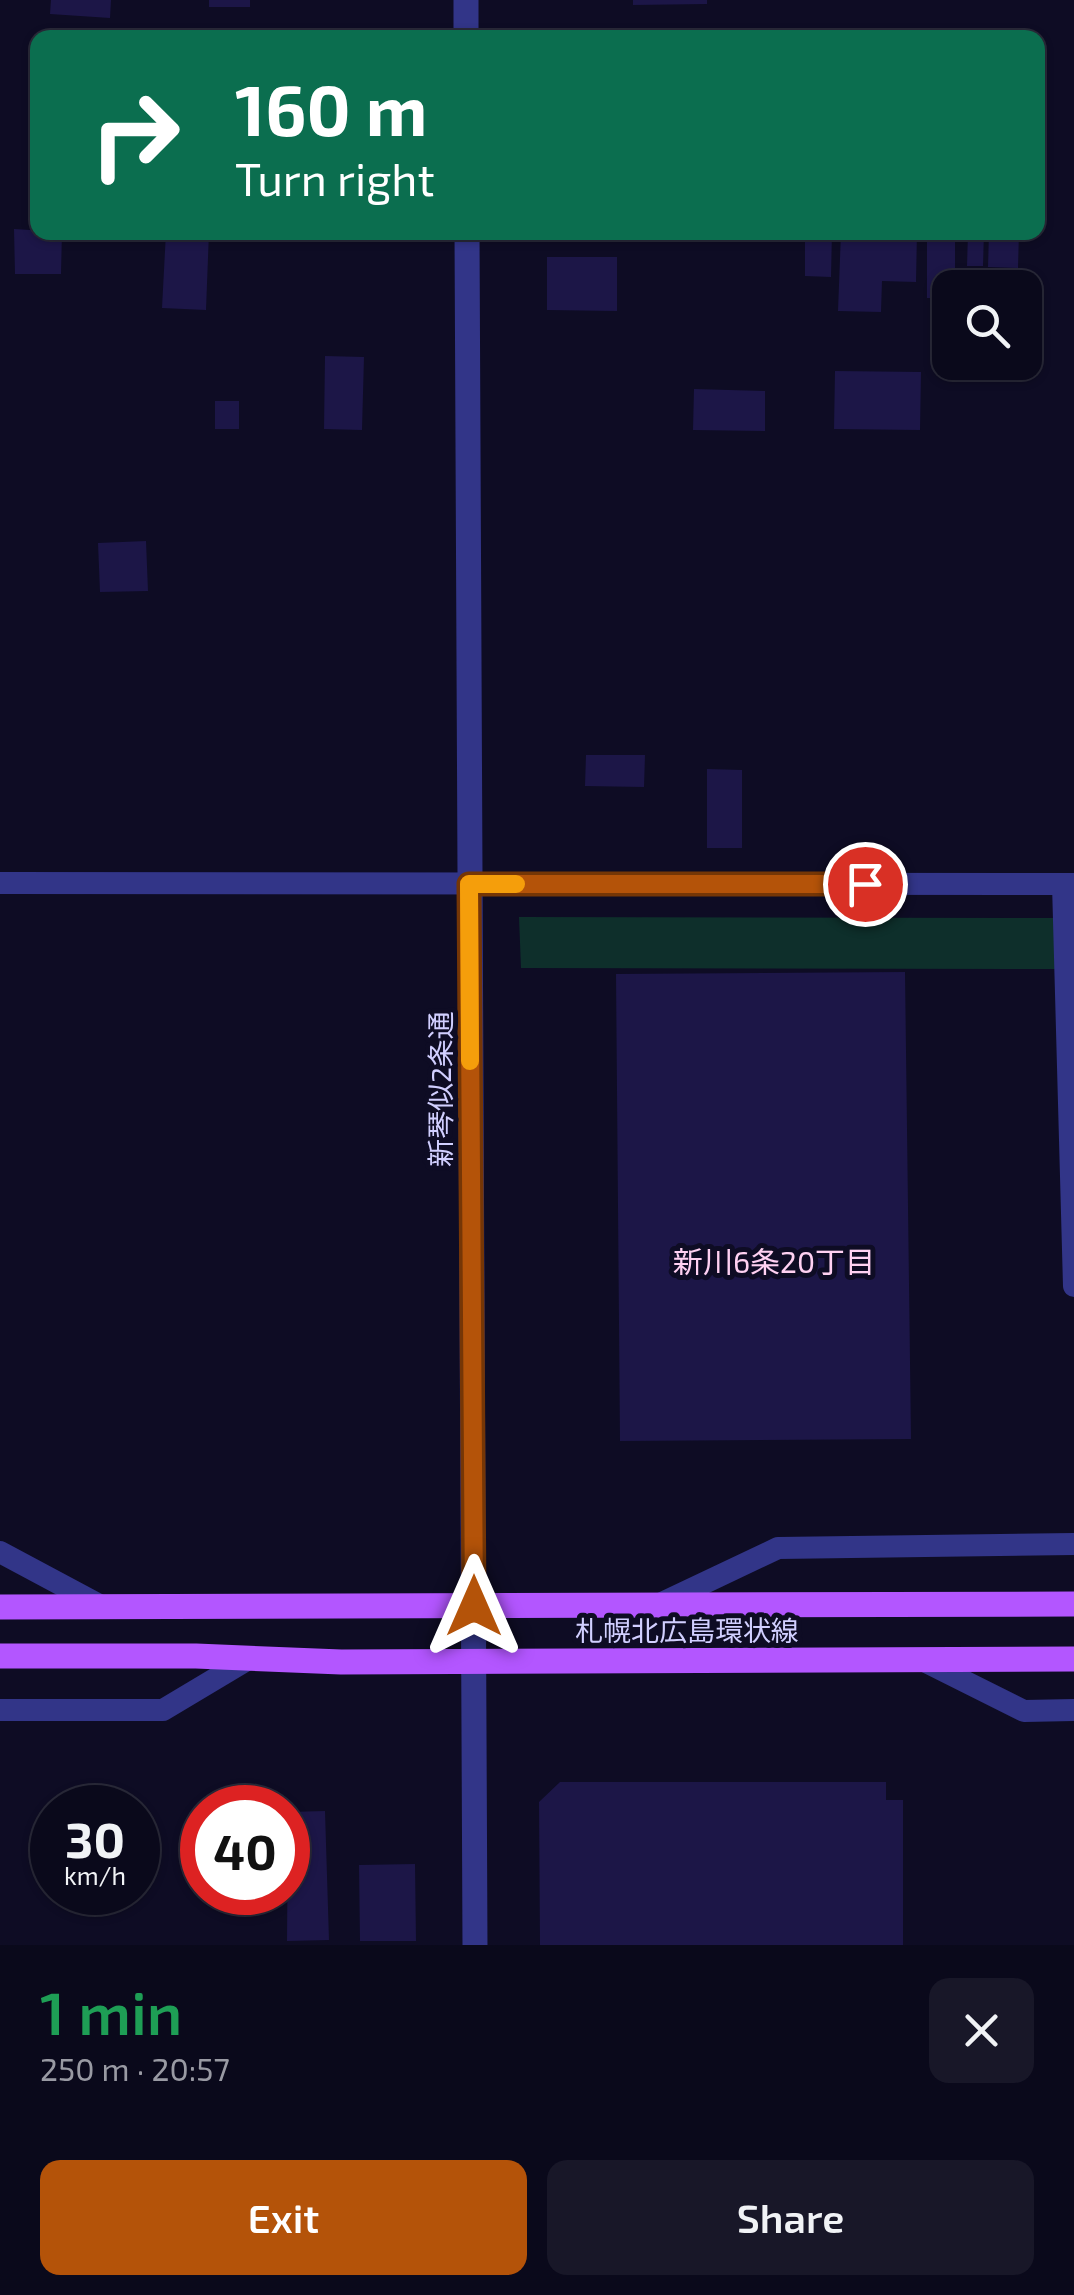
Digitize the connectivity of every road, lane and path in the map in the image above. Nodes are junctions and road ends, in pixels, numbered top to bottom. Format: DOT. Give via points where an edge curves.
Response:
graph roads {
  1 [pos="466,0"];
  2 [pos="466,30"];
  3 [pos="467,240"];
  4 [pos="0,883"];
  5 [pos="469,884"];
  6 [pos="1068,884"];
  7 [pos="1074,1286"];
  8 [pos="1074,1544"];
  9 [pos="0,1552"];
  10 [pos="1074,1604"];
  11 [pos="0,1606"];
  12 [pos="101,1606"];
  13 [pos="474,1606"];
  14 [pos="657,1606"];
  15 [pos="0,1656"];
  16 [pos="250,1658"];
  17 [pos="920,1659"];
  18 [pos="1074,1659"];
  19 [pos="473,1660"];
  20 [pos="0,1710"];
  21 [pos="1074,1710"];
  22 [pos="476,1945"];
  1 -- 2 [label="street"];
  3 -- 5 [label="street, 新琴似2条通"];
  4 -- 5 [label="street"];
  5 -- 6 [label="street"];
  5 -- 13 [label="street, 新琴似2条通"];
  6 -- 7 [label="street"];
  8 -- 14 [label="street" via="778,1548"];
  9 -- 12 [label="street"];
  10 -- 14 [label="main road, 札幌北広島環状線"];
  11 -- 12 [label="main road, 札幌北広島環状線"];
  12 -- 13 [label="main road, 札幌北広島環状線"];
  13 -- 14 [label="main road, 札幌北広島環状線"];
  13 -- 19 [label="street, 新琴似2条通"];
  15 -- 16 [label="main road, 札幌北広島環状線"];
  16 -- 19 [label="main road, 札幌北広島環状線"];
  16 -- 20 [label="street" via="163,1710"];
  17 -- 18 [label="main road, 札幌北広島環状線"];
  17 -- 19 [label="main road, 札幌北広島環状線"];
  17 -- 21 [label="street" via="1024,1710"];
  19 -- 22 [label="street, 新琴似2条通"];
}
